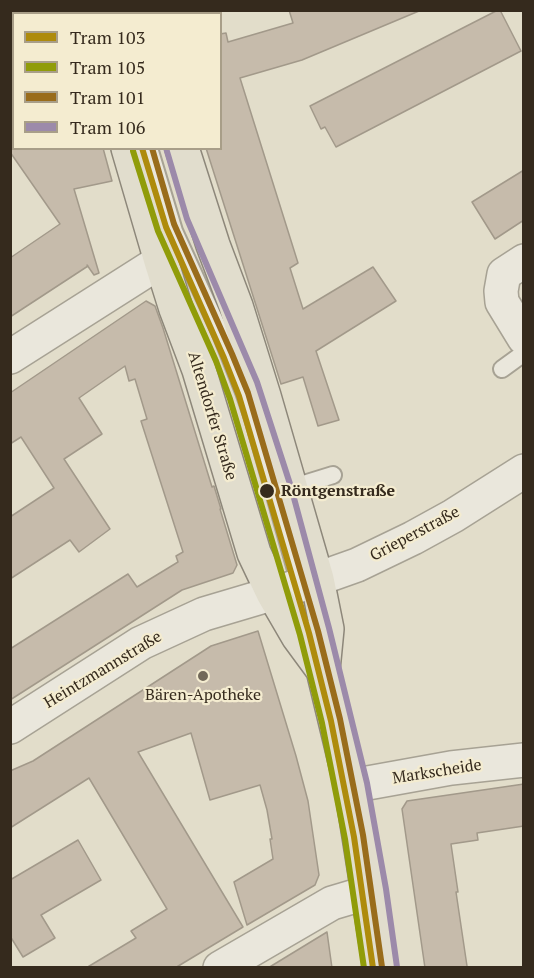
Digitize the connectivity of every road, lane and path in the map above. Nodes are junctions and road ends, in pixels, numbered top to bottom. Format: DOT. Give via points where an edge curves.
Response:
graph roads {
  1 [pos="97,10"];
  2 [pos="89,12"];
  3 [pos="129,150"];
  4 [pos="150,150"];
  5 [pos="183,150"];
  6 [pos="161,261"];
  7 [pos="524,261"];
  8 [pos="524,338"];
  9 [pos="524,353"];
  10 [pos="10,357"];
  11 [pos="502,369"];
  12 [pos="524,471"];
  13 [pos="333,475"];
  14 [pos="291,488"];
  15 [pos="297,586"];
  16 [pos="323,670"];
  17 [pos="10,727"];
  18 [pos="524,760"];
  19 [pos="351,786"];
  20 [pos="369,892"];
  21 [pos="220,968"];
  22 [pos="380,968"];
  1 -- 2 [label="street"];
  3 -- 6 [label="main road, Altendorfer Straße"];
  4 -- 15 [label="lane" via="174,231 247,401"];
  5 -- 14 [label="main road, Altendorfer Straße" via="236,306"];
  6 -- 10 [label="street"];
  6 -- 15 [label="main road, Altendorfer Straße" via="199,370 254,553"];
  7 -- 8 [label="street" via="504,274 501,291 502,302"];
  9 -- 11 [label="lane"];
  12 -- 15 [label="street, Grieperstraße" via="413,538 357,565"];
  13 -- 14 [label="lane"];
  14 -- 15 [label="main road, Altendorfer Straße"];
  15 -- 16 [label="main road, Altendorfer Straße" via="298,636"];
  15 -- 16 [label="main road, Altendorfer Straße" via="327,628"];
  15 -- 17 [label="street, Heintzmannstraße" via="204,614 141,643"];
  16 -- 19 [label="main road, Altendorfer Straße"];
  18 -- 19 [label="street, Markscheide"];
  19 -- 20 [label="main road, Altendorfer Straße"];
  20 -- 21 [label="street" via="332,903"];
  20 -- 22 [label="main road, Altendorfer Straße"];
}
